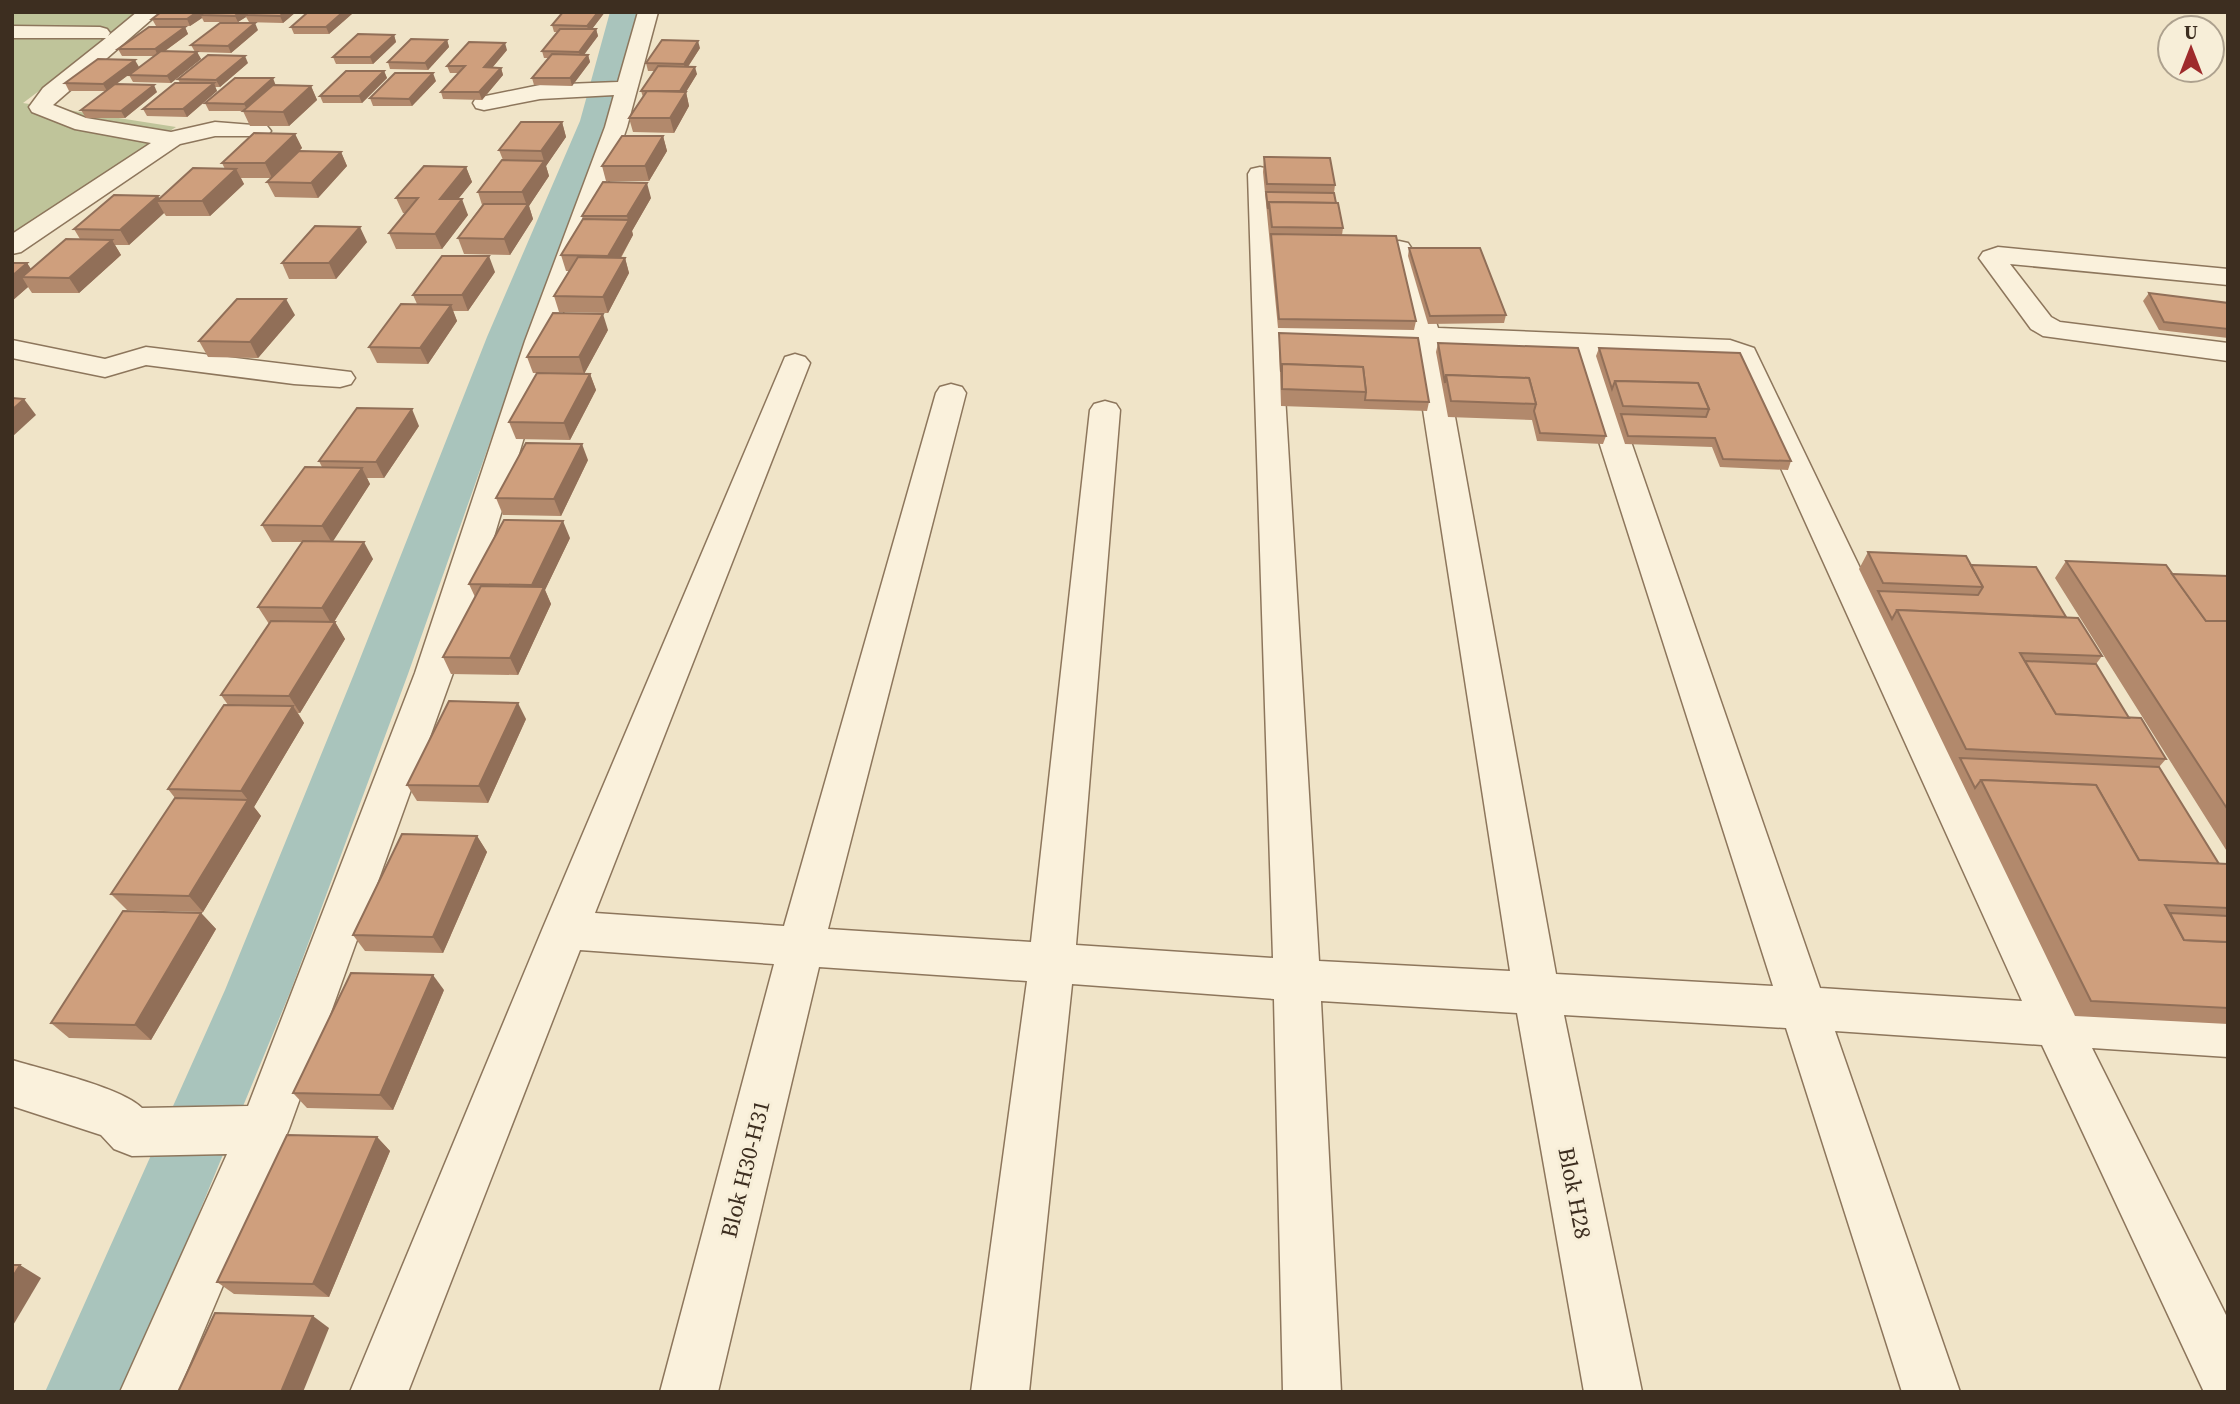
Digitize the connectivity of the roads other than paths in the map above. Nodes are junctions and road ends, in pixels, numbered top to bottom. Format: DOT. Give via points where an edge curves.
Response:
graph roads {
  1 [pos="150,12"];
  2 [pos="648,12"];
  3 [pos="12,32"];
  4 [pos="100,33"];
  5 [pos="621,88"];
  6 [pos="484,103"];
  7 [pos="259,131"];
  8 [pos="172,139"];
  9 [pos="1260,174"];
  10 [pos="12,246"];
  11 [pos="1399,249"];
  12 [pos="2228,277"];
  13 [pos="1266,336"];
  14 [pos="1426,336"];
  15 [pos="1582,343"];
  16 [pos="12,349"];
  17 [pos="2228,352"];
  18 [pos="795,363"];
  19 [pos="340,378"];
  20 [pos="951,393"];
  21 [pos="1105,410"];
  22 [pos="564,930"];
  23 [pos="801,947"];
  24 [pos="1052,963"];
  25 [pos="1297,980"];
  26 [pos="1537,995"];
  27 [pos="1803,1008"];
  28 [pos="2056,1025"];
  29 [pos="2228,1036"];
  30 [pos="12,1083"];
  31 [pos="245,1130"];
  32 [pos="2228,1380"];
  33 [pos="149,1392"];
  34 [pos="379,1392"];
  35 [pos="689,1392"];
  36 [pos="1000,1392"];
  37 [pos="1312,1392"];
  38 [pos="1613,1392"];
  39 [pos="1931,1392"];
  1 -- 8 [label="street" via="40,107 67,119"];
  2 -- 5 [label="street"];
  3 -- 4 [label="street"];
  5 -- 6 [label="street" via="540,92"];
  5 -- 31 [label="street" via="616,127 539,341 434,673"];
  7 -- 8 [label="street" via="218,128"];
  8 -- 10 [label="street"];
  9 -- 13 [label="street"];
  11 -- 14 [label="street, Blok H28"];
  12 -- 17 [label="street" via="1992,258 2041,323 2053,330"];
  13 -- 14 [label="street"];
  13 -- 25 [label="street"];
  14 -- 15 [label="street"];
  14 -- 26 [label="street, Blok H28"];
  15 -- 27 [label="street"];
  15 -- 28 [label="street" via="1730,348 1744,354"];
  16 -- 19 [label="street" via="105,369 146,356"];
  18 -- 22 [label="street"];
  20 -- 23 [label="street, Blok H30-H31"];
  21 -- 24 [label="street"];
  22 -- 23 [label="street"];
  22 -- 34 [label="street"];
  23 -- 24 [label="street"];
  23 -- 35 [label="street, Blok H30-H31"];
  24 -- 25 [label="street"];
  24 -- 36 [label="street"];
  25 -- 26 [label="street"];
  25 -- 37 [label="street"];
  26 -- 27 [label="street"];
  26 -- 38 [label="street, Blok H28"];
  27 -- 28 [label="street"];
  27 -- 39 [label="street"];
  28 -- 29 [label="street"];
  28 -- 32 [label="street"];
  30 -- 31 [label="street" via="117,1117 132,1132"];
  31 -- 33 [label="street"];
}
